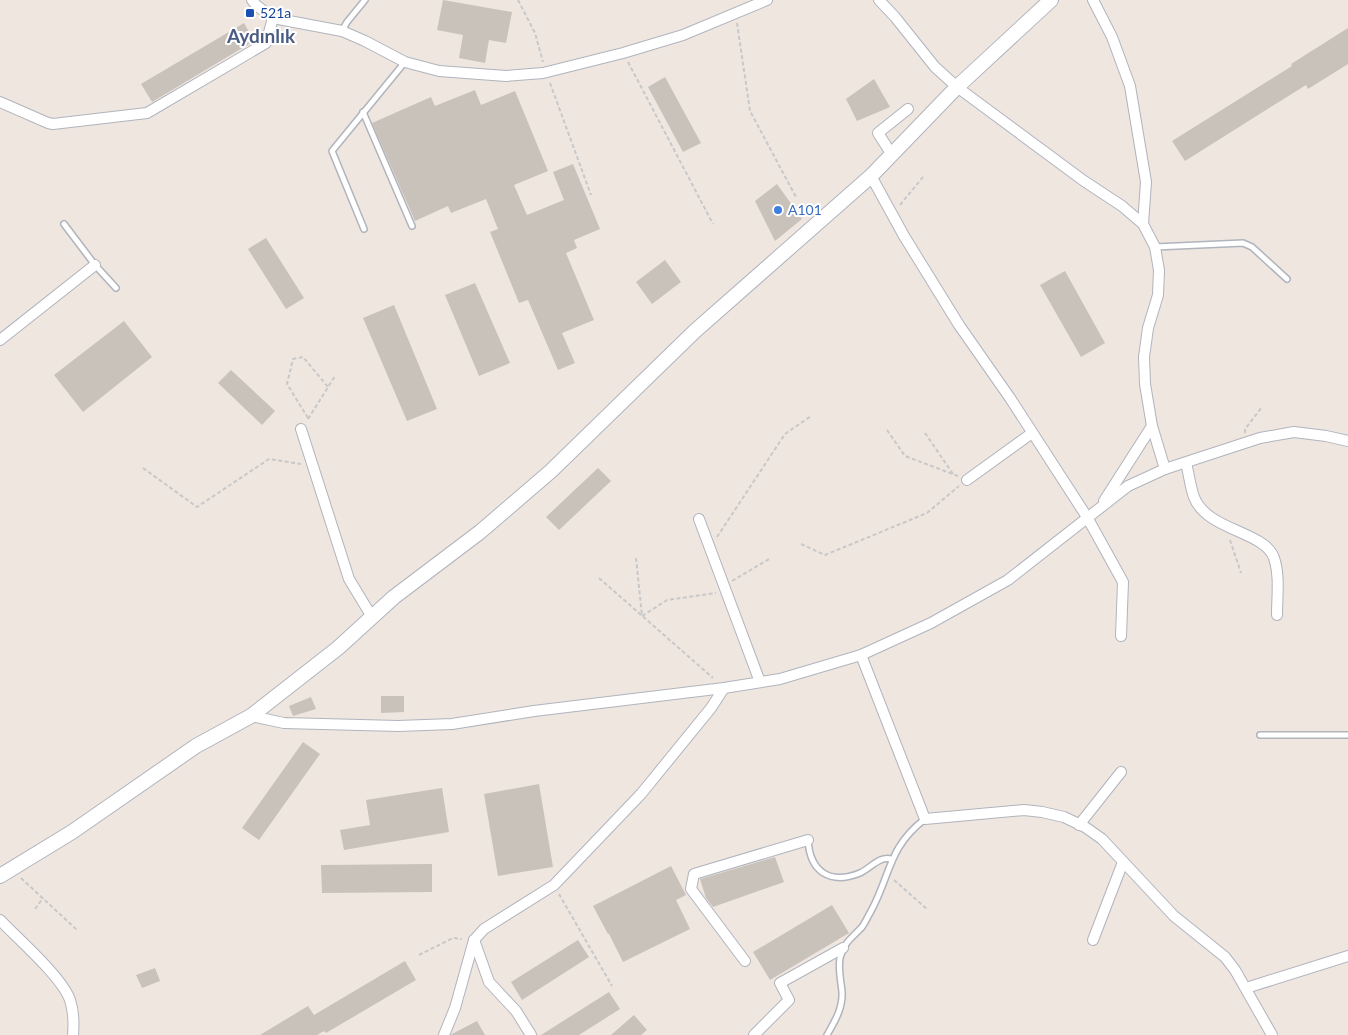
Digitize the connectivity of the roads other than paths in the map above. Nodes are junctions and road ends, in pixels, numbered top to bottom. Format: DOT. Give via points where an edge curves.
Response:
graph roads {
  1 [pos="252,0"];
  2 [pos="365,0"];
  3 [pos="767,0"];
  4 [pos="879,0"];
  5 [pos="1050,0"];
  6 [pos="1093,0"];
  7 [pos="274,18"];
  8 [pos="342,31"];
  9 [pos="405,62"];
  10 [pos="957,87"];
  11 [pos="0,102"];
  12 [pos="908,109"];
  13 [pos="363,112"];
  14 [pos="892,154"];
  15 [pos="871,176"];
  16 [pos="64,224"];
  17 [pos="1143,224"];
  18 [pos="412,226"];
  19 [pos="364,229"];
  20 [pos="1155,247"];
  21 [pos="94,265"];
  22 [pos="1287,279"];
  23 [pos="116,288"];
  24 [pos="0,340"];
  25 [pos="1152,426"];
  26 [pos="301,429"];
  27 [pos="1032,433"];
  28 [pos="1348,441"];
  29 [pos="1186,463"];
  30 [pos="1165,468"];
  31 [pos="967,480"];
  32 [pos="1099,508"];
  33 [pos="1087,517"];
  34 [pos="699,519"];
  35 [pos="1277,616"];
  36 [pos="372,617"];
  37 [pos="1121,636"];
  38 [pos="861,655"];
  39 [pos="760,682"];
  40 [pos="724,688"];
  41 [pos="251,716"];
  42 [pos="1260,735"];
  43 [pos="1348,735"];
  44 [pos="1121,772"];
  45 [pos="925,819"];
  46 [pos="1079,825"];
  47 [pos="808,840"];
  48 [pos="891,859"];
  49 [pos="1123,862"];
  50 [pos="6,873"];
  51 [pos="0,920"];
  52 [pos="474,940"];
  53 [pos="1093,940"];
  54 [pos="843,948"];
  55 [pos="1348,956"];
  56 [pos="745,961"];
  57 [pos="1246,988"];
  58 [pos="74,1035"];
  59 [pos="444,1035"];
  60 [pos="531,1035"];
  61 [pos="754,1035"];
  62 [pos="828,1035"];
  63 [pos="1272,1035"];
  1 -- 7 [label="street"];
  2 -- 8 [label="lane"];
  3 -- 9 [label="street" via="683,35 546,72 506,76 438,71"];
  4 -- 10 [label="street" via="935,67"];
  5 -- 10 [label="street"];
  6 -- 17 [label="street" via="1112,37 1130,86 1146,182"];
  7 -- 8 [label="street"];
  7 -- 11 [label="street" via="266,43 148,113 53,124"];
  8 -- 9 [label="street"];
  9 -- 13 [label="lane"];
  10 -- 14 [label="street"];
  10 -- 17 [label="street"];
  12 -- 14 [label="street" via="878,133"];
  13 -- 18 [label="lane"];
  13 -- 19 [label="lane" via="332,151"];
  14 -- 15 [label="street"];
  15 -- 27 [label="street" via="959,325"];
  15 -- 36 [label="street" via="694,331 551,471"];
  16 -- 21 [label="lane"];
  17 -- 20 [label="street"];
  20 -- 22 [label="lane" via="1243,243 1252,247"];
  20 -- 25 [label="street" via="1159,270 1158,295 1144,356"];
  21 -- 23 [label="lane"];
  21 -- 24 [label="street"];
  25 -- 30 [label="street"];
  25 -- 32 [label="street"];
  26 -- 36 [label="street" via="349,579"];
  27 -- 31 [label="street"];
  27 -- 33 [label="street"];
  28 -- 29 [label="street" via="1294,432 1260,438"];
  29 -- 30 [label="street"];
  29 -- 35 [label="street" via="1194,498 1205,512 1217,522 1265,546 1274,556"];
  30 -- 32 [label="street" via="1128,486"];
  32 -- 33 [label="street"];
  33 -- 37 [label="street" via="1123,582"];
  33 -- 38 [label="street" via="1008,580 931,623"];
  34 -- 39 [label="street"];
  36 -- 41 [label="street"];
  38 -- 39 [label="street"];
  38 -- 45 [label="street"];
  39 -- 40 [label="street"];
  40 -- 41 [label="street" via="452,724 284,723"];
  40 -- 52 [label="street" via="641,794 554,885 484,929"];
  41 -- 50 [label="street" via="196,746 72,832"];
  42 -- 43 [label="lane"];
  44 -- 46 [label="street"];
  45 -- 46 [label="street" via="1024,810 1064,817"];
  45 -- 48 [label="lane" via="907,834"];
  46 -- 49 [label="street" via="1102,839"];
  47 -- 48 [label="lane" via="811,861 830,875 851,875 866,870 881,859"];
  47 -- 56 [label="street" via="694,874 691,890"];
  48 -- 54 [label="lane" via="870,912"];
  49 -- 53 [label="street"];
  49 -- 57 [label="street" via="1174,916 1225,957"];
  51 -- 58 [label="street" via="52,974 69,998"];
  52 -- 59 [label="street"];
  52 -- 60 [label="street" via="489,982 516,1010"];
  54 -- 61 [label="street" via="780,983 789,1000"];
  54 -- 62 [label="lane" via="839,964 842,1002"];
  55 -- 57 [label="street"];
  57 -- 63 [label="street"];
}
